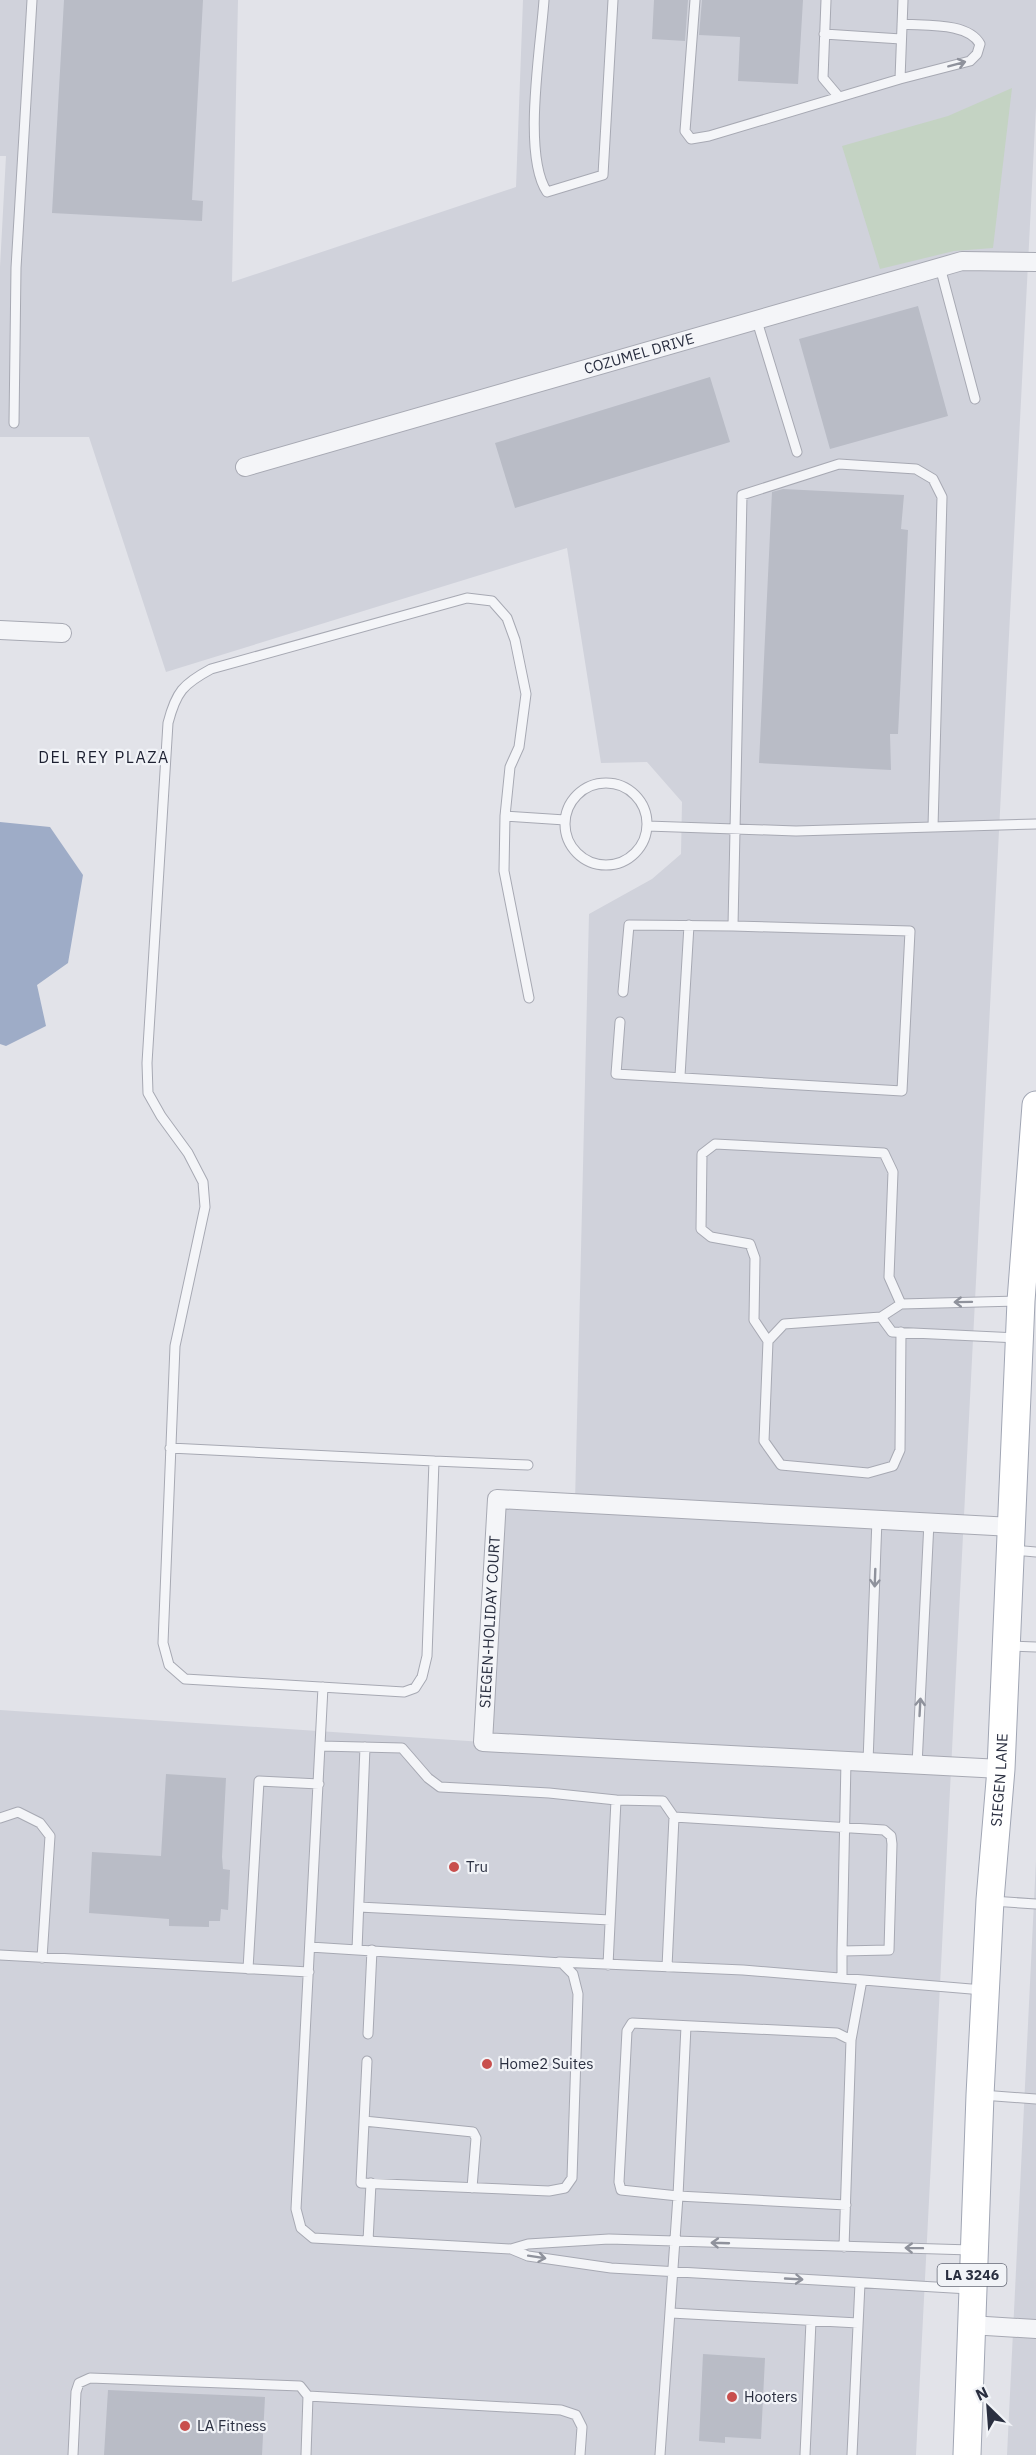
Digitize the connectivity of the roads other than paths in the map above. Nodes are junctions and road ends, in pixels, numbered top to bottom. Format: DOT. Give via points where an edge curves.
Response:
graph roads {
  1 [pos="32,0"];
  2 [pos="544,0"];
  3 [pos="612,0"];
  4 [pos="695,0"];
  5 [pos="826,0"];
  6 [pos="903,0"];
  7 [pos="902,24"];
  8 [pos="824,34"];
  9 [pos="902,39"];
  10 [pos="900,79"];
  11 [pos="839,97"];
  12 [pos="1036,262"];
  13 [pos="940,267"];
  14 [pos="757,321"];
  15 [pos="975,399"];
  16 [pos="14,423"];
  17 [pos="797,452"];
  18 [pos="245,468"];
  19 [pos="0,630"];
  20 [pos="62,633"];
  21 [pos="505,816"];
  22 [pos="565,820"];
  23 [pos="1036,824"];
  24 [pos="647,826"];
  25 [pos="933,827"];
  26 [pos="733,829"];
  27 [pos="689,925"];
  28 [pos="733,927"];
  29 [pos="623,992"];
  30 [pos="530,998"];
  31 [pos="620,1022"];
  32 [pos="680,1076"];
  33 [pos="1036,1105"];
  34 [pos="1032,1186"];
  35 [pos="1031,1241"];
  36 [pos="1021,1301"];
  37 [pos="901,1304"];
  38 [pos="881,1317"];
  39 [pos="901,1332"];
  40 [pos="768,1341"];
  41 [pos="1023,1351"];
  42 [pos="170,1448"];
  43 [pos="434,1461"];
  44 [pos="528,1465"];
  45 [pos="877,1519"];
  46 [pos="929,1522"];
  47 [pos="1020,1543"];
  48 [pos="1005,1646"];
  49 [pos="1036,1647"];
  50 [pos="323,1687"];
  51 [pos="321,1746"];
  52 [pos="365,1747"];
  53 [pos="846,1761"];
  54 [pos="868,1762"];
  55 [pos="917,1765"];
  56 [pos="1001,1769"];
  57 [pos="319,1784"];
  58 [pos="616,1800"];
  59 [pos="674,1817"];
  60 [pos="0,1818"];
  61 [pos="844,1826"];
  62 [pos="990,1900"];
  63 [pos="1036,1904"];
  64 [pos="359,1907"];
  65 [pos="610,1920"];
  66 [pos="310,1947"];
  67 [pos="357,1950"];
  68 [pos="372,1950"];
  69 [pos="842,1951"];
  70 [pos="0,1955"];
  71 [pos="42,1958"];
  72 [pos="559,1962"];
  73 [pos="608,1965"];
  74 [pos="667,1967"];
  75 [pos="248,1969"];
  76 [pos="309,1972"];
  77 [pos="842,1978"];
  78 [pos="862,1980"];
  79 [pos="985,1990"];
  80 [pos="686,2026"];
  81 [pos="368,2034"];
  82 [pos="851,2040"];
  83 [pos="366,2061"];
  84 [pos="980,2095"];
  85 [pos="1036,2099"];
  86 [pos="364,2121"];
  87 [pos="371,2183"];
  88 [pos="472,2188"];
  89 [pos="678,2196"];
  90 [pos="846,2205"];
  91 [pos="368,2241"];
  92 [pos="676,2241"];
  93 [pos="844,2247"];
  94 [pos="511,2249"];
  95 [pos="973,2250"];
  96 [pos="674,2271"];
  97 [pos="860,2283"];
  98 [pos="972,2289"];
  99 [pos="670,2313"];
  100 [pos="812,2321"];
  101 [pos="858,2324"];
  102 [pos="970,2325"];
  103 [pos="1036,2329"];
  104 [pos="308,2396"];
  105 [pos="73,2455"];
  106 [pos="306,2455"];
  107 [pos="580,2455"];
  108 [pos="660,2455"];
  109 [pos="805,2455"];
  110 [pos="852,2455"];
  111 [pos="967,2455"];
  1 -- 16 [label="lane" via="16,268"];
  2 -- 3 [label="lane" via="534,140 540,181 547,192 603,175"];
  4 -- 11 [label="lane" via="685,131 691,139"];
  5 -- 8 [label="lane"];
  6 -- 7 [label="lane"];
  7 -- 9 [label="lane"];
  10 -- 7 [label="lane, one-way" via="970,61 980,44 975,35 962,30"];
  8 -- 9 [label="lane"];
  8 -- 11 [label="lane" via="823,78"];
  9 -- 10 [label="lane"];
  10 -- 11 [label="lane"];
  12 -- 13 [label="street, COZUMEL DRIVE" via="962,261"];
  13 -- 14 [label="street, COZUMEL DRIVE"];
  13 -- 15 [label="lane"];
  14 -- 17 [label="lane"];
  14 -- 18 [label="street, COZUMEL DRIVE"];
  19 -- 20 [label="street"];
  21 -- 22 [label="lane"];
  21 -- 30 [label="lane" via="504,871"];
  21 -- 42 [label="lane" via="510,767 519,747 526,694 507,618 492,601 467,598 211,669 189,681 174,698 168,723 148,1093 193,1163 202,1182 205,1207 175,1346"];
  22 -- 24 [label="lane" via="577,795 602,783 616,784 639,800"];
  22 -- 24 [label="lane" via="566,834 575,851 603,866 622,862 638,850"];
  23 -- 25 [label="lane"];
  24 -- 26 [label="lane"];
  25 -- 26 [label="lane"];
  25 -- 26 [label="lane" via="942,497 933,479 916,469 839,464 742,495"];
  26 -- 28 [label="lane"];
  27 -- 28 [label="lane"];
  27 -- 29 [label="lane" via="628,925"];
  27 -- 32 [label="lane"];
  28 -- 32 [label="lane" via="910,931 902,1091"];
  31 -- 32 [label="lane" via="616,1074"];
  33 -- 34 [label="main road, SIEGEN LANE / LA 3246"];
  34 -- 35 [label="main road, SIEGEN LANE / LA 3246"];
  35 -- 36 [label="main road, SIEGEN LANE / LA 3246"];
  36 -- 37 [label="lane, one-way"];
  36 -- 41 [label="main road, SIEGEN LANE / LA 3246"];
  37 -- 38 [label="lane"];
  37 -- 40 [label="lane" via="889,1277 893,1172 884,1154 716,1144 702,1154 701,1229 711,1237 750,1244 755,1258 754,1320"];
  38 -- 39 [label="lane" via="892,1332"];
  38 -- 40 [label="lane" via="784,1324"];
  39 -- 40 [label="lane" via="900,1450 893,1466 868,1473 781,1465 764,1441"];
  39 -- 41 [label="lane"];
  41 -- 47 [label="main road, SIEGEN LANE / LA 3246"];
  42 -- 43 [label="lane"];
  42 -- 50 [label="lane" via="163,1643 169,1665 185,1679"];
  43 -- 44 [label="lane"];
  43 -- 50 [label="lane" via="427,1656 422,1677 415,1688 404,1692"];
  45 -- 46 [label="street, SIEGEN-HOLIDAY COURT"];
  45 -- 53 [label="street, SIEGEN-HOLIDAY COURT" via="497,1499 483,1742"];
  45 -- 54 [label="lane, one-way"];
  46 -- 47 [label="street, SIEGEN-HOLIDAY COURT"];
  55 -- 46 [label="lane, one-way"];
  47 -- 48 [label="main road, SIEGEN LANE / LA 3246"];
  48 -- 49 [label="lane"];
  48 -- 56 [label="main road, SIEGEN LANE / LA 3246"];
  50 -- 51 [label="lane"];
  51 -- 52 [label="lane"];
  51 -- 57 [label="lane"];
  52 -- 58 [label="lane" via="402,1748 440,1787"];
  52 -- 64 [label="lane"];
  53 -- 54 [label="street, SIEGEN-HOLIDAY COURT"];
  53 -- 61 [label="lane"];
  54 -- 55 [label="street, SIEGEN-HOLIDAY COURT"];
  55 -- 56 [label="street, SIEGEN-HOLIDAY COURT"];
  56 -- 62 [label="main road, SIEGEN LANE / LA 3246"];
  57 -- 66 [label="lane"];
  57 -- 75 [label="lane" via="259,1781"];
  58 -- 59 [label="lane" via="663,1801"];
  58 -- 65 [label="lane"];
  59 -- 61 [label="lane"];
  59 -- 74 [label="lane"];
  60 -- 71 [label="lane" via="18,1812 40,1824 50,1836"];
  61 -- 69 [label="lane"];
  61 -- 69 [label="lane" via="884,1830 891,1836 892,1844 889,1950"];
  62 -- 63 [label="lane"];
  62 -- 79 [label="main road, SIEGEN LANE / LA 3246"];
  64 -- 65 [label="lane"];
  64 -- 67 [label="lane"];
  65 -- 73 [label="lane"];
  66 -- 67 [label="lane"];
  66 -- 76 [label="lane"];
  67 -- 68 [label="lane"];
  68 -- 72 [label="lane"];
  68 -- 81 [label="lane"];
  69 -- 77 [label="lane"];
  70 -- 71 [label="lane"];
  71 -- 75 [label="lane"];
  72 -- 73 [label="lane"];
  72 -- 88 [label="lane" via="573,1974 578,1994 572,2178 565,2188 549,2191"];
  73 -- 74 [label="lane"];
  74 -- 77 [label="lane"];
  75 -- 76 [label="lane"];
  76 -- 91 [label="lane" via="296,2210 301,2228 313,2238"];
  77 -- 78 [label="lane"];
  78 -- 79 [label="lane"];
  78 -- 82 [label="lane"];
  79 -- 84 [label="main road, SIEGEN LANE / LA 3246"];
  80 -- 82 [label="lane" via="837,2033"];
  80 -- 89 [label="lane"];
  80 -- 89 [label="lane" via="632,2023 627,2031 619,2182 621,2190"];
  82 -- 90 [label="lane"];
  83 -- 86 [label="lane"];
  84 -- 85 [label="lane"];
  84 -- 95 [label="main road, SIEGEN LANE / LA 3246"];
  86 -- 87 [label="lane" via="361,2183"];
  86 -- 88 [label="lane" via="473,2132 476,2138"];
  87 -- 88 [label="lane"];
  87 -- 91 [label="lane"];
  89 -- 90 [label="lane"];
  89 -- 92 [label="lane"];
  90 -- 93 [label="lane"];
  91 -- 94 [label="lane"];
  93 -- 92 [label="lane, one-way"];
  92 -- 94 [label="lane" via="609,2239 528,2244"];
  92 -- 96 [label="lane"];
  95 -- 93 [label="lane, one-way"];
  94 -- 96 [label="lane, one-way" via="528,2256 611,2268"];
  95 -- 98 [label="main road, SIEGEN LANE / LA 3246"];
  96 -- 97 [label="lane, one-way"];
  96 -- 99 [label="lane"];
  97 -- 98 [label="lane"];
  97 -- 101 [label="lane"];
  98 -- 102 [label="main road, SIEGEN LANE / LA 3246"];
  99 -- 100 [label="lane"];
  99 -- 108 [label="lane"];
  100 -- 101 [label="lane"];
  100 -- 109 [label="lane"];
  101 -- 110 [label="lane"];
  102 -- 103 [label="street"];
  102 -- 111 [label="main road, SIEGEN LANE / LA 3246"];
  104 -- 105 [label="lane" via="300,2386 90,2378 79,2383 75,2392"];
  104 -- 106 [label="lane"];
  104 -- 107 [label="lane" via="561,2410 576,2415 582,2427"];
}
